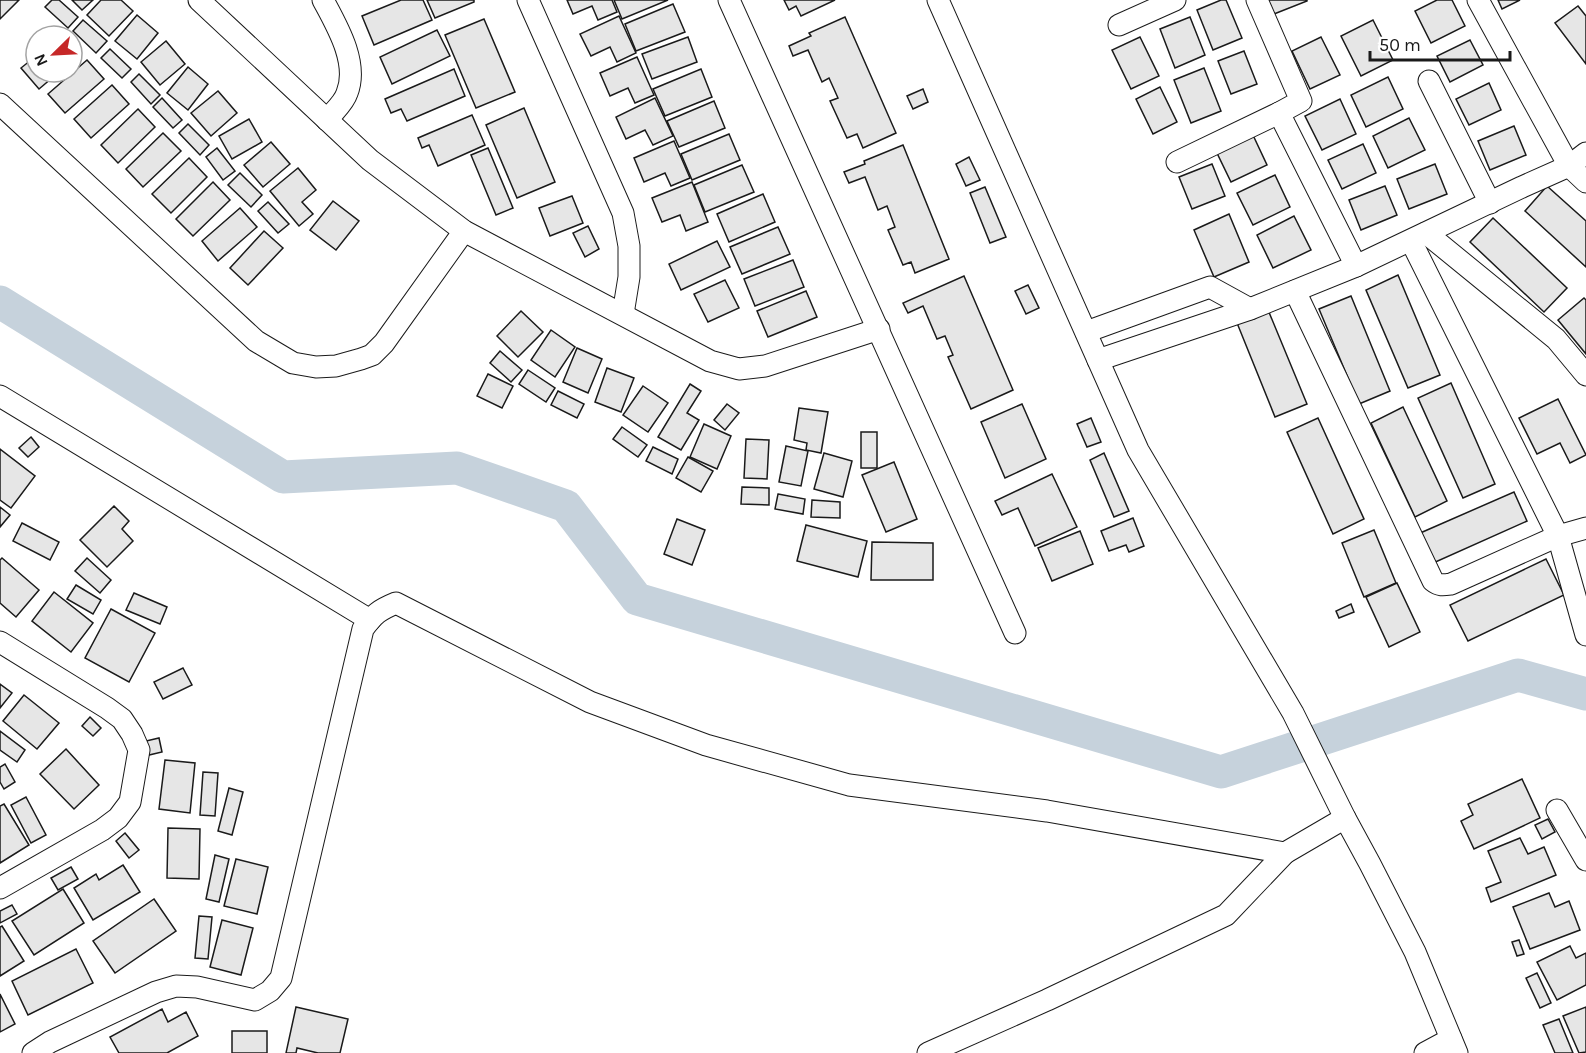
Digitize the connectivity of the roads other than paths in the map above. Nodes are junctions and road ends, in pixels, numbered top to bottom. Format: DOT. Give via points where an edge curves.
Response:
graph roads {
  1 [pos="199,0"];
  2 [pos="323,0"];
  3 [pos="528,0"];
  4 [pos="729,0"];
  5 [pos="938,0"];
  6 [pos="1175,0"];
  7 [pos="1257,0"];
  8 [pos="1478,0"];
  9 [pos="1119,25"];
  10 [pos="1429,81"];
  11 [pos="0,104"];
  12 [pos="1279,113"];
  13 [pos="327,120"];
  14 [pos="1586,153"];
  15 [pos="1177,162"];
  16 [pos="1569,166"];
  17 [pos="1586,182"];
  18 [pos="1490,202"];
  19 [pos="464,231"];
  20 [pos="1419,237"];
  21 [pos="1356,266"];
  22 [pos="1295,291"];
  23 [pos="1250,309"];
  24 [pos="623,314"];
  25 [pos="879,329"];
  26 [pos="1086,332"];
  27 [pos="1098,360"];
  28 [pos="1586,375"];
  29 [pos="0,396"];
  30 [pos="1586,528"];
  31 [pos="1558,536"];
  32 [pos="370,620"];
  33 [pos="1015,633"];
  34 [pos="1586,635"];
  35 [pos="0,642"];
  36 [pos="1557,810"];
  37 [pos="1345,818"];
  38 [pos="1285,853"];
  39 [pos="1586,860"];
  40 [pos="0,888"];
  41 [pos="1454,1046"];
  42 [pos="33,1053"];
  43 [pos="928,1053"];
  44 [pos="1425,1053"];
  1 -- 13 [label="street"];
  2 -- 13 [label="street" via="344,40 351,76 347,95"];
  3 -- 24 [label="street" via="623,213 629,246"];
  4 -- 25 [label="street"];
  5 -- 26 [label="street"];
  6 -- 9 [label="street"];
  7 -- 12 [label="street" via="1301,101"];
  8 -- 16 [label="street"];
  10 -- 18 [label="street"];
  11 -- 19 [label="street" via="256,341 293,363 336,366 372,355"];
  12 -- 15 [label="street"];
  12 -- 21 [label="street"];
  13 -- 19 [label="street" via="370,160"];
  14 -- 16 [label="street"];
  16 -- 17 [label="street"];
  16 -- 18 [label="street"];
  18 -- 20 [label="street"];
  19 -- 24 [label="street"];
  20 -- 21 [label="street"];
  20 -- 28 [label="street" via="1556,339"];
  20 -- 31 [label="street"];
  21 -- 22 [label="street"];
  22 -- 23 [label="street"];
  22 -- 31 [label="street" via="1433,581 1438,585 1451,584"];
  23 -- 26 [label="street" via="1210,286"];
  23 -- 27 [label="street"];
  24 -- 25 [label="street" via="710,361 739,369 765,366"];
  25 -- 33 [label="street"];
  26 -- 27 [label="street"];
  27 -- 37 [label="street" via="1138,450 1293,713"];
  29 -- 32 [label="street"];
  30 -- 31 [label="street"];
  31 -- 34 [label="street"];
  32 -- 38 [label="street" via="381,609 396,603 590,702 706,745 849,784 1047,811"];
  32 -- 42 [label="street" via="363,628 281,978 255,1000 197,987 176,986 156,992"];
  35 -- 40 [label="street" via="122,719 139,750 130,802 118,818"];
  36 -- 39 [label="street"];
  37 -- 38 [label="street"];
  37 -- 41 [label="street" via="1415,952"];
  38 -- 43 [label="street" via="1226,915"];
  41 -- 44 [label="street"];
}
